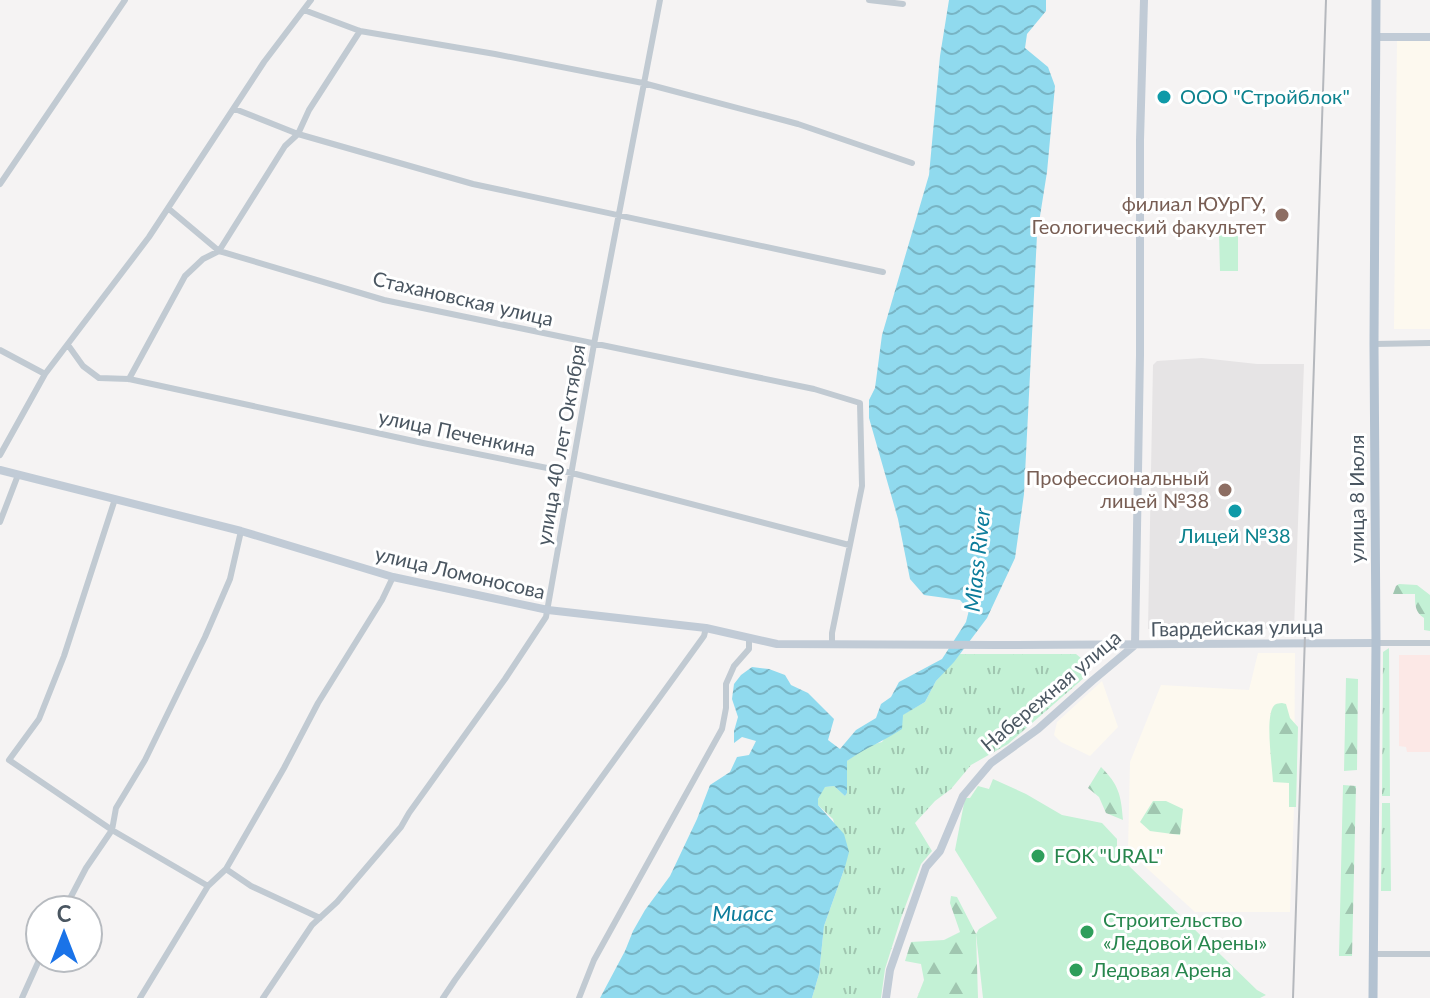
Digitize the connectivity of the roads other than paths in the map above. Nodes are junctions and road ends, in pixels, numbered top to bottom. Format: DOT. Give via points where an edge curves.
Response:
graph roads {
  1 [pos="125,0"];
  2 [pos="311,0"];
  3 [pos="660,0"];
  4 [pos="869,0"];
  5 [pos="1144,0"];
  6 [pos="1376,0"];
  7 [pos="903,4"];
  8 [pos="304,10"];
  9 [pos="360,31"];
  10 [pos="1376,37"];
  11 [pos="1430,37"];
  12 [pos="643,83"];
  13 [pos="235,109"];
  14 [pos="298,134"];
  15 [pos="912,163"];
  16 [pos="0,184"];
  17 [pos="169,209"];
  18 [pos="618,216"];
  19 [pos="219,251"];
  20 [pos="883,272"];
  21 [pos="1430,343"];
  22 [pos="594,344"];
  23 [pos="1374,344"];
  24 [pos="68,345"];
  25 [pos="0,350"];
  26 [pos="45,374"];
  27 [pos="129,379"];
  28 [pos="0,455"];
  29 [pos="0,470"];
  30 [pos="572,473"];
  31 [pos="18,475"];
  32 [pos="115,499"];
  33 [pos="0,522"];
  34 [pos="241,531"];
  35 [pos="849,545"];
  36 [pos="393,577"];
  37 [pos="548,610"];
  38 [pos="706,628"];
  39 [pos="749,638"];
  40 [pos="1376,643"];
  41 [pos="1430,643"];
  42 [pos="832,645"];
  43 [pos="923,645"];
  44 [pos="1135,645"];
  45 [pos="112,830"];
  46 [pos="226,869"];
  47 [pos="208,886"];
  48 [pos="72,894"];
  49 [pos="320,918"];
  50 [pos="1373,954"];
  51 [pos="1430,954"];
  52 [pos="33,974"];
  53 [pos="22,998"];
  54 [pos="140,998"];
  55 [pos="263,998"];
  56 [pos="443,998"];
  57 [pos="579,998"];
  58 [pos="886,998"];
  59 [pos="1373,998"];
  1 -- 16 [label="street"];
  2 -- 8 [label="street"];
  3 -- 12 [label="street, улица 40 лет Октября"];
  4 -- 7 [label="street"];
  5 -- 44 [label="street, Набережная улица"];
  6 -- 10 [label="main road, улица 8 Июля"];
  8 -- 9 [label="street"];
  8 -- 13 [label="street"];
  9 -- 12 [label="street"];
  9 -- 14 [label="street"];
  10 -- 11 [label="street"];
  10 -- 23 [label="main road, улица 8 Июля"];
  12 -- 15 [label="street" via="798,124"];
  12 -- 18 [label="street, улица 40 лет Октября"];
  13 -- 14 [label="street"];
  13 -- 17 [label="street"];
  14 -- 18 [label="street" via="473,184"];
  14 -- 19 [label="street" via="285,146"];
  17 -- 19 [label="street, Стахановская улица"];
  17 -- 24 [label="street"];
  18 -- 20 [label="street"];
  18 -- 22 [label="street, улица 40 лет Октября"];
  19 -- 22 [label="street, Стахановская улица" via="384,300"];
  19 -- 27 [label="street" via="185,276"];
  21 -- 23 [label="street"];
  22 -- 30 [label="street, улица 40 лет Октября"];
  22 -- 35 [label="street, Стахановская улица" via="860,403 862,486"];
  23 -- 40 [label="main road, улица 8 Июля"];
  24 -- 26 [label="street"];
  24 -- 27 [label="street, улица Печенкина" via="99,378"];
  25 -- 26 [label="street"];
  26 -- 28 [label="street"];
  27 -- 30 [label="street, улица Печенкина"];
  29 -- 31 [label="street, улица Ломоносова"];
  30 -- 35 [label="street, улица Печенкина"];
  30 -- 37 [label="street, улица 40 лет Октября"];
  31 -- 32 [label="street, улица Ломоносова"];
  31 -- 33 [label="street"];
  32 -- 34 [label="street, улица Ломоносова"];
  32 -- 45 [label="street" via="39,719 9,760"];
  34 -- 36 [label="street, улица Ломоносова"];
  34 -- 45 [label="street" via="230,579 205,637 116,808"];
  35 -- 42 [label="street"];
  36 -- 37 [label="street, улица Ломоносова"];
  36 -- 46 [label="street"];
  37 -- 38 [label="street, улица Ломоносова"];
  37 -- 49 [label="street, улица 40 лет Октября" via="401,827"];
  38 -- 39 [label="street, улица Ломоносова"];
  38 -- 56 [label="street"];
  39 -- 42 [label="street, улица Ломоносова"];
  39 -- 57 [label="street" via="749,649 726,684 722,729 594,960"];
  40 -- 41 [label="street, Гвардейская улица"];
  40 -- 44 [label="street, Гвардейская улица"];
  40 -- 50 [label="main road, улица 8 Июля"];
  42 -- 43 [label="street, улица Ломоносова"];
  43 -- 44 [label="street, Гвардейская улица"];
  44 -- 58 [label="street, Набережная улица" via="991,763 963,796 940,851 921,880 890,970"];
  45 -- 47 [label="street"];
  45 -- 48 [label="street"];
  46 -- 47 [label="street"];
  46 -- 49 [label="street"];
  47 -- 54 [label="street"];
  49 -- 55 [label="street, улица 40 лет Октября"];
  50 -- 51 [label="street"];
  50 -- 59 [label="main road, улица 8 Июля"];
  52 -- 53 [label="street"];
}
